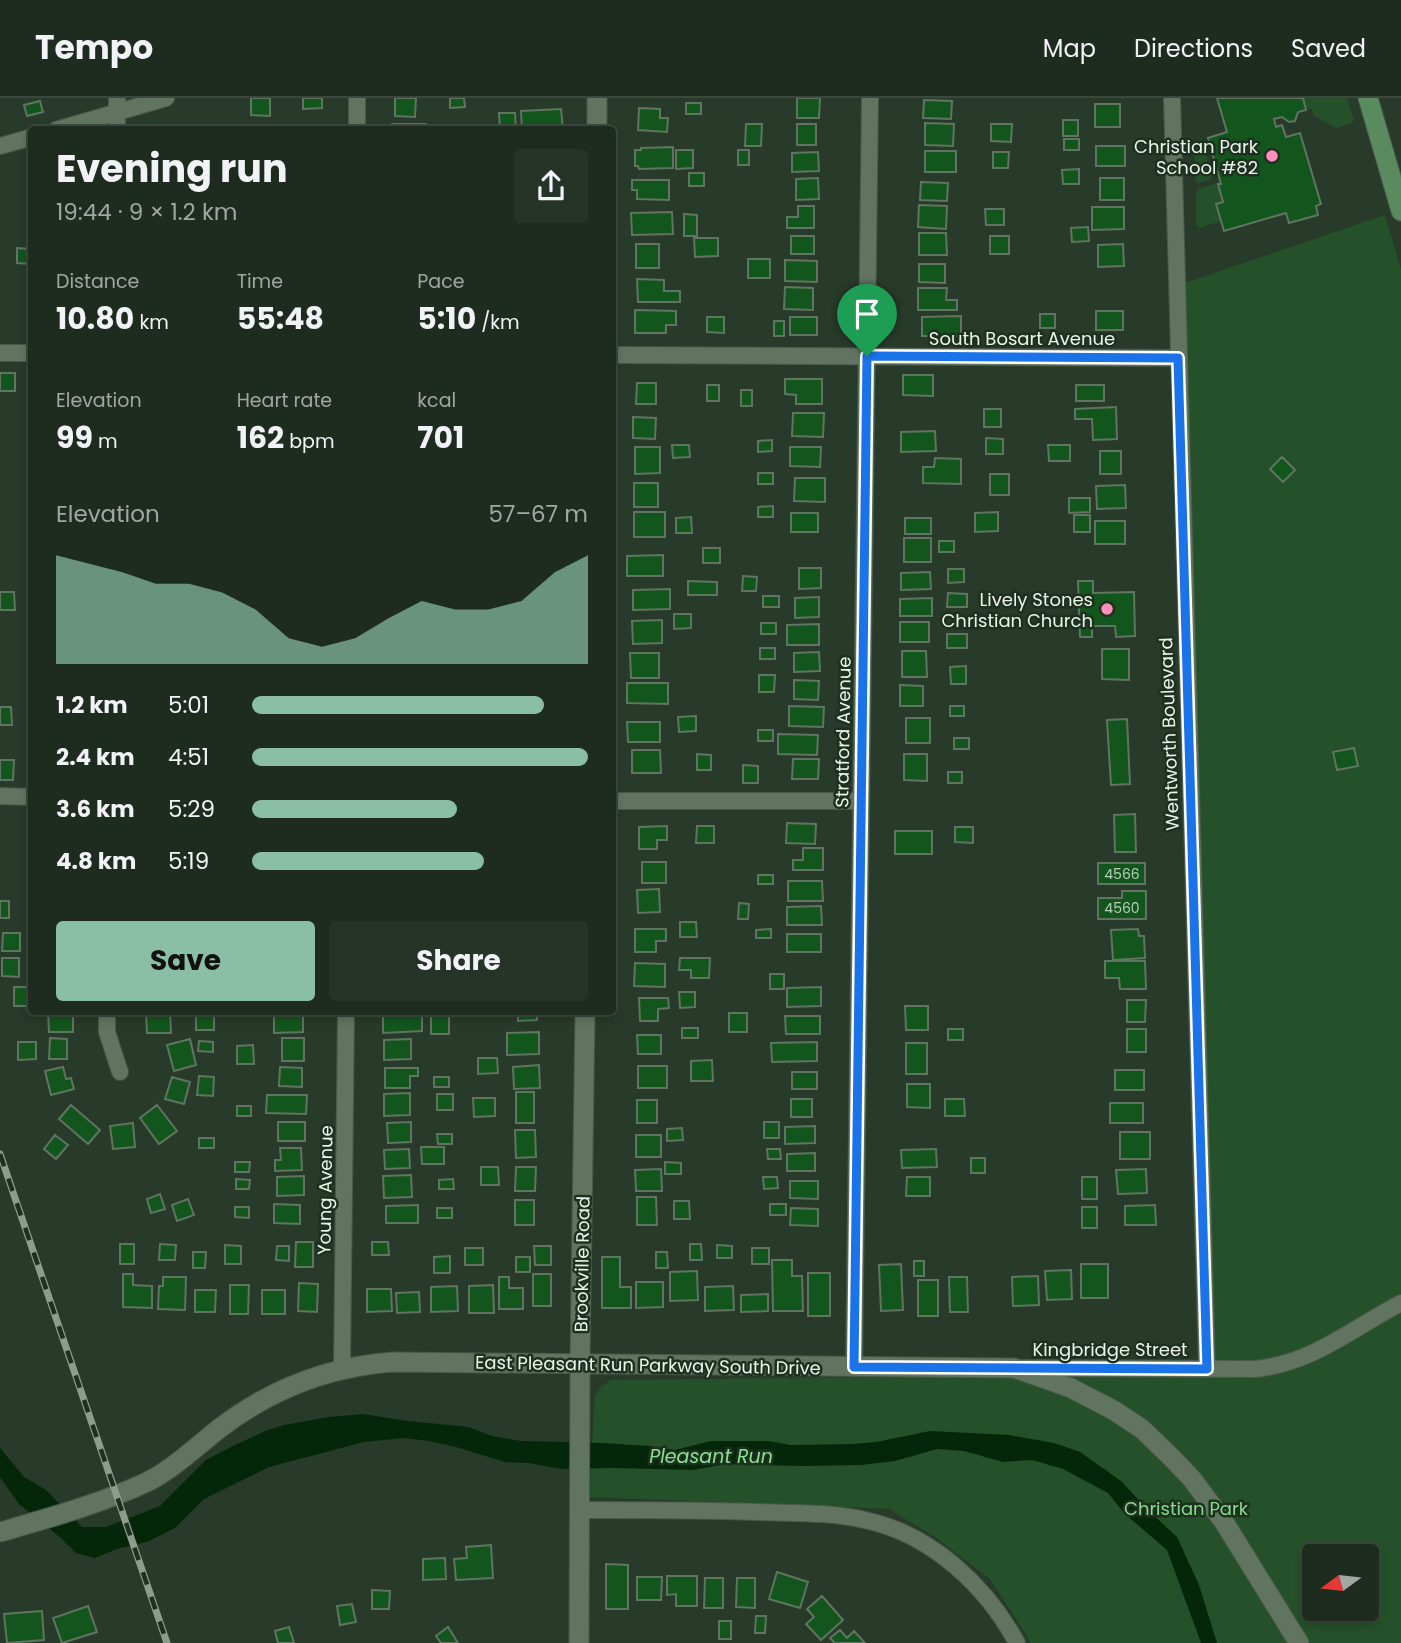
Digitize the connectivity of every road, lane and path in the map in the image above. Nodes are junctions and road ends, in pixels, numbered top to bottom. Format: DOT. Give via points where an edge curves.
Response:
graph roads {
  1 [pos="166,98"];
  2 [pos="357,98"];
  3 [pos="597,98"];
  4 [pos="870,98"];
  5 [pos="1172,98"];
  6 [pos="1368,98"];
  7 [pos="117,105"];
  8 [pos="66,126"];
  9 [pos="117,126"];
  10 [pos="357,126"];
  11 [pos="597,126"];
  12 [pos="28,138"];
  13 [pos="0,146"];
  14 [pos="1401,211"];
  15 [pos="0,353"];
  16 [pos="28,353"];
  17 [pos="616,355"];
  18 [pos="867,356"];
  19 [pos="1178,358"];
  20 [pos="0,796"];
  21 [pos="28,797"];
  22 [pos="616,801"];
  23 [pos="861,801"];
  24 [pos="107,1015"];
  25 [pos="346,1015"];
  26 [pos="585,1015"];
  27 [pos="120,1073"];
  28 [pos="1401,1303"];
  29 [pos="580,1363"];
  30 [pos="854,1367"];
  31 [pos="342,1368"];
  32 [pos="1014,1368"];
  33 [pos="1207,1369"];
  34 [pos="580,1510"];
  35 [pos="0,1532"];
  36 [pos="579,1643"];
  37 [pos="1017,1643"];
  38 [pos="1299,1643"];
  1 -- 7 [label="street"];
  2 -- 10 [label="street"];
  3 -- 11 [label="street"];
  4 -- 18 [label="street, Stratford Avenue"];
  5 -- 19 [label="street, Wentworth Boulevard"];
  6 -- 14 [label="main road"];
  7 -- 8 [label="street"];
  7 -- 9 [label="street"];
  12 -- 13 [label="street"];
  15 -- 16 [label="street"];
  17 -- 18 [label="street, South Bosart Avenue"];
  18 -- 19 [label="street, South Bosart Avenue"];
  18 -- 23 [label="street, Stratford Avenue"];
  19 -- 33 [label="street, Wentworth Boulevard"];
  20 -- 21 [label="street"];
  22 -- 23 [label="street"];
  23 -- 30 [label="street, Stratford Avenue"];
  24 -- 27 [label="street" via="107,1032"];
  25 -- 31 [label="street, Young Avenue"];
  26 -- 29 [label="street, Brookville Road"];
  28 -- 33 [label="street, Kingbridge Street" via="1297,1361 1255,1369"];
  29 -- 30 [label="street, East Pleasant Run Parkway South Drive"];
  29 -- 31 [label="street, East Pleasant Run Parkway South Drive" via="391,1363"];
  29 -- 34 [label="street, Brookville Road"];
  30 -- 32 [label="street, East Pleasant Run Parkway South Drive"];
  31 -- 35 [label="street, East Pleasant Run Parkway South Drive" via="263,1399 147,1482"];
  32 -- 33 [label="street, Kingbridge Street"];
  32 -- 38 [label="street, East Pleasant Run Parkway South Drive" via="1071,1388 1115,1411 1152,1438 1192,1479 1224,1522"];
  34 -- 36 [label="street, Brookville Road"];
  34 -- 37 [label="street" via="771,1512 872,1522 911,1537 957,1568 986,1597"];
}
